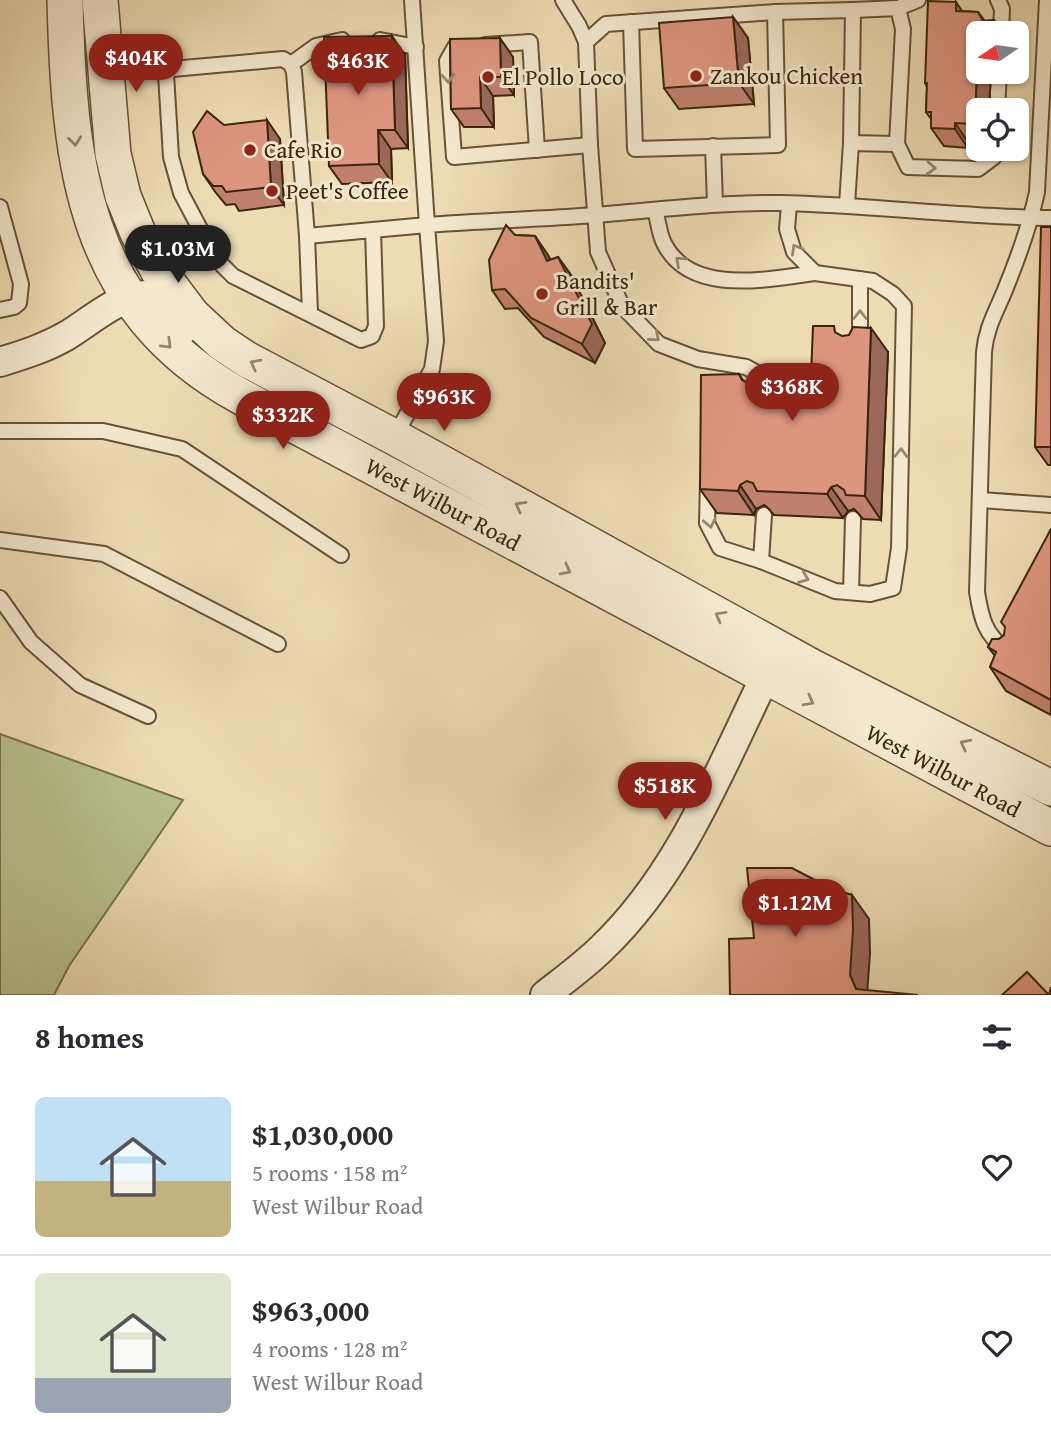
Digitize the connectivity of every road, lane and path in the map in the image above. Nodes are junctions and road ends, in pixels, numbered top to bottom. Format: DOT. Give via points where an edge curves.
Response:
graph roads {
  1 [pos="65,0"];
  2 [pos="100,0"];
  3 [pos="412,0"];
  4 [pos="563,0"];
  5 [pos="918,0"];
  6 [pos="998,0"];
  7 [pos="1047,0"];
  8 [pos="898,8"];
  9 [pos="853,10"];
  10 [pos="775,12"];
  11 [pos="1001,21"];
  12 [pos="631,22"];
  13 [pos="586,42"];
  14 [pos="416,47"];
  15 [pos="291,64"];
  16 [pos="852,144"];
  17 [pos="897,144"];
  18 [pos="590,145"];
  19 [pos="713,146"];
  20 [pos="537,150"];
  21 [pos="989,161"];
  22 [pos="715,204"];
  23 [pos="789,204"];
  24 [pos="847,205"];
  25 [pos="0,207"];
  26 [pos="655,210"];
  27 [pos="594,215"];
  28 [pos="1032,218"];
  29 [pos="1051,218"];
  30 [pos="427,225"];
  31 [pos="373,230"];
  32 [pos="307,236"];
  33 [pos="815,273"];
  34 [pos="860,279"];
  35 [pos="130,297"];
  36 [pos="0,310"];
  37 [pos="310,313"];
  38 [pos="222,343"];
  39 [pos="860,351"];
  40 [pos="0,362"];
  41 [pos="766,398"];
  42 [pos="0,430"];
  43 [pos="385,453"];
  44 [pos="708,471"];
  45 [pos="981,500"];
  46 [pos="1051,505"];
  47 [pos="764,515"];
  48 [pos="853,519"];
  49 [pos="0,540"];
  50 [pos="341,555"];
  51 [pos="761,561"];
  52 [pos="851,592"];
  53 [pos="0,598"];
  54 [pos="278,644"];
  55 [pos="1013,654"];
  56 [pos="773,662"];
  57 [pos="148,716"];
  58 [pos="1051,788"];
  59 [pos="1051,828"];
  60 [pos="545,995"];
  1 -- 35 [label="street, West Wilbur Road, one-way" via="79,173 95,234"];
  2 -- 38 [label="street, West Wilbur Road" via="113,154 123,196 138,233 169,285"];
  3 -- 14 [label="lane"];
  4 -- 13 [label="lane"];
  5 -- 8 [label="lane"];
  6 -- 11 [label="lane"];
  7 -- 28 [label="lane"];
  8 -- 9 [label="lane"];
  8 -- 17 [label="lane" via="903,29"];
  9 -- 10 [label="lane"];
  9 -- 16 [label="lane"];
  10 -- 12 [label="lane"];
  10 -- 19 [label="lane" via="778,145"];
  12 -- 13 [label="lane" via="606,24"];
  12 -- 19 [label="lane" via="635,149"];
  13 -- 18 [label="lane"];
  14 -- 15 [label="lane" via="361,38 316,46"];
  14 -- 30 [label="lane"];
  15 -- 32 [label="lane"];
  15 -- 37 [label="lane" via="283,60 172,69 165,82 172,157 181,193 216,259 233,276"];
  16 -- 17 [label="lane"];
  16 -- 24 [label="lane"];
  17 -- 21 [label="lane, one-way" via="908,167 978,169"];
  18 -- 20 [label="lane"];
  18 -- 27 [label="lane"];
  19 -- 22 [label="lane"];
  20 -- 20 [label="lane, one-way" via="530,42 455,47 447,61 454,157"];
  22 -- 23 [label="lane"];
  22 -- 26 [label="lane"];
  23 -- 24 [label="lane"];
  33 -- 23 [label="lane, one-way" via="794,252 787,229"];
  24 -- 28 [label="lane"];
  25 -- 36 [label="lane" via="21,284 19,303"];
  26 -- 27 [label="lane"];
  33 -- 26 [label="lane, one-way" via="742,282 697,275 676,262 663,241"];
  27 -- 30 [label="lane"];
  27 -- 41 [label="lane, one-way" via="598,252 622,306 660,344 701,365 746,368 759,374"];
  28 -- 29 [label="lane"];
  28 -- 45 [label="lane" via="986,335"];
  30 -- 31 [label="lane"];
  30 -- 43 [label="lane" via="436,341 432,369"];
  31 -- 32 [label="lane"];
  31 -- 37 [label="lane" via="376,326 372,336 361,340"];
  32 -- 37 [label="lane"];
  33 -- 34 [label="lane"];
  39 -- 34 [label="lane, one-way"];
  52 -- 34 [label="lane, one-way" via="870,594 893,588 899,548 904,306 873,281"];
  35 -- 38 [label="street" via="156,298 205,347"];
  35 -- 40 [label="street" via="29,354"];
  35 -- 43 [label="street, West Wilbur Road, one-way" via="150,327 216,383"];
  43 -- 38 [label="street, West Wilbur Road, one-way"];
  42 -- 50 [label="lane" via="103,431 182,449"];
  43 -- 56 [label="street, West Wilbur Road"];
  44 -- 51 [label="lane, one-way" via="707,523 712,535 720,548"];
  45 -- 46 [label="lane"];
  45 -- 55 [label="lane" via="980,614 996,643"];
  47 -- 51 [label="lane"];
  48 -- 52 [label="lane"];
  49 -- 54 [label="lane" via="103,554"];
  51 -- 52 [label="lane, one-way" via="835,591"];
  53 -- 57 [label="lane" via="31,642 80,685"];
  58 -- 56 [label="street, West Wilbur Road, one-way" via="821,672"];
  56 -- 59 [label="street, West Wilbur Road, one-way"];
  56 -- 60 [label="street" via="673,859 602,948"];
}
